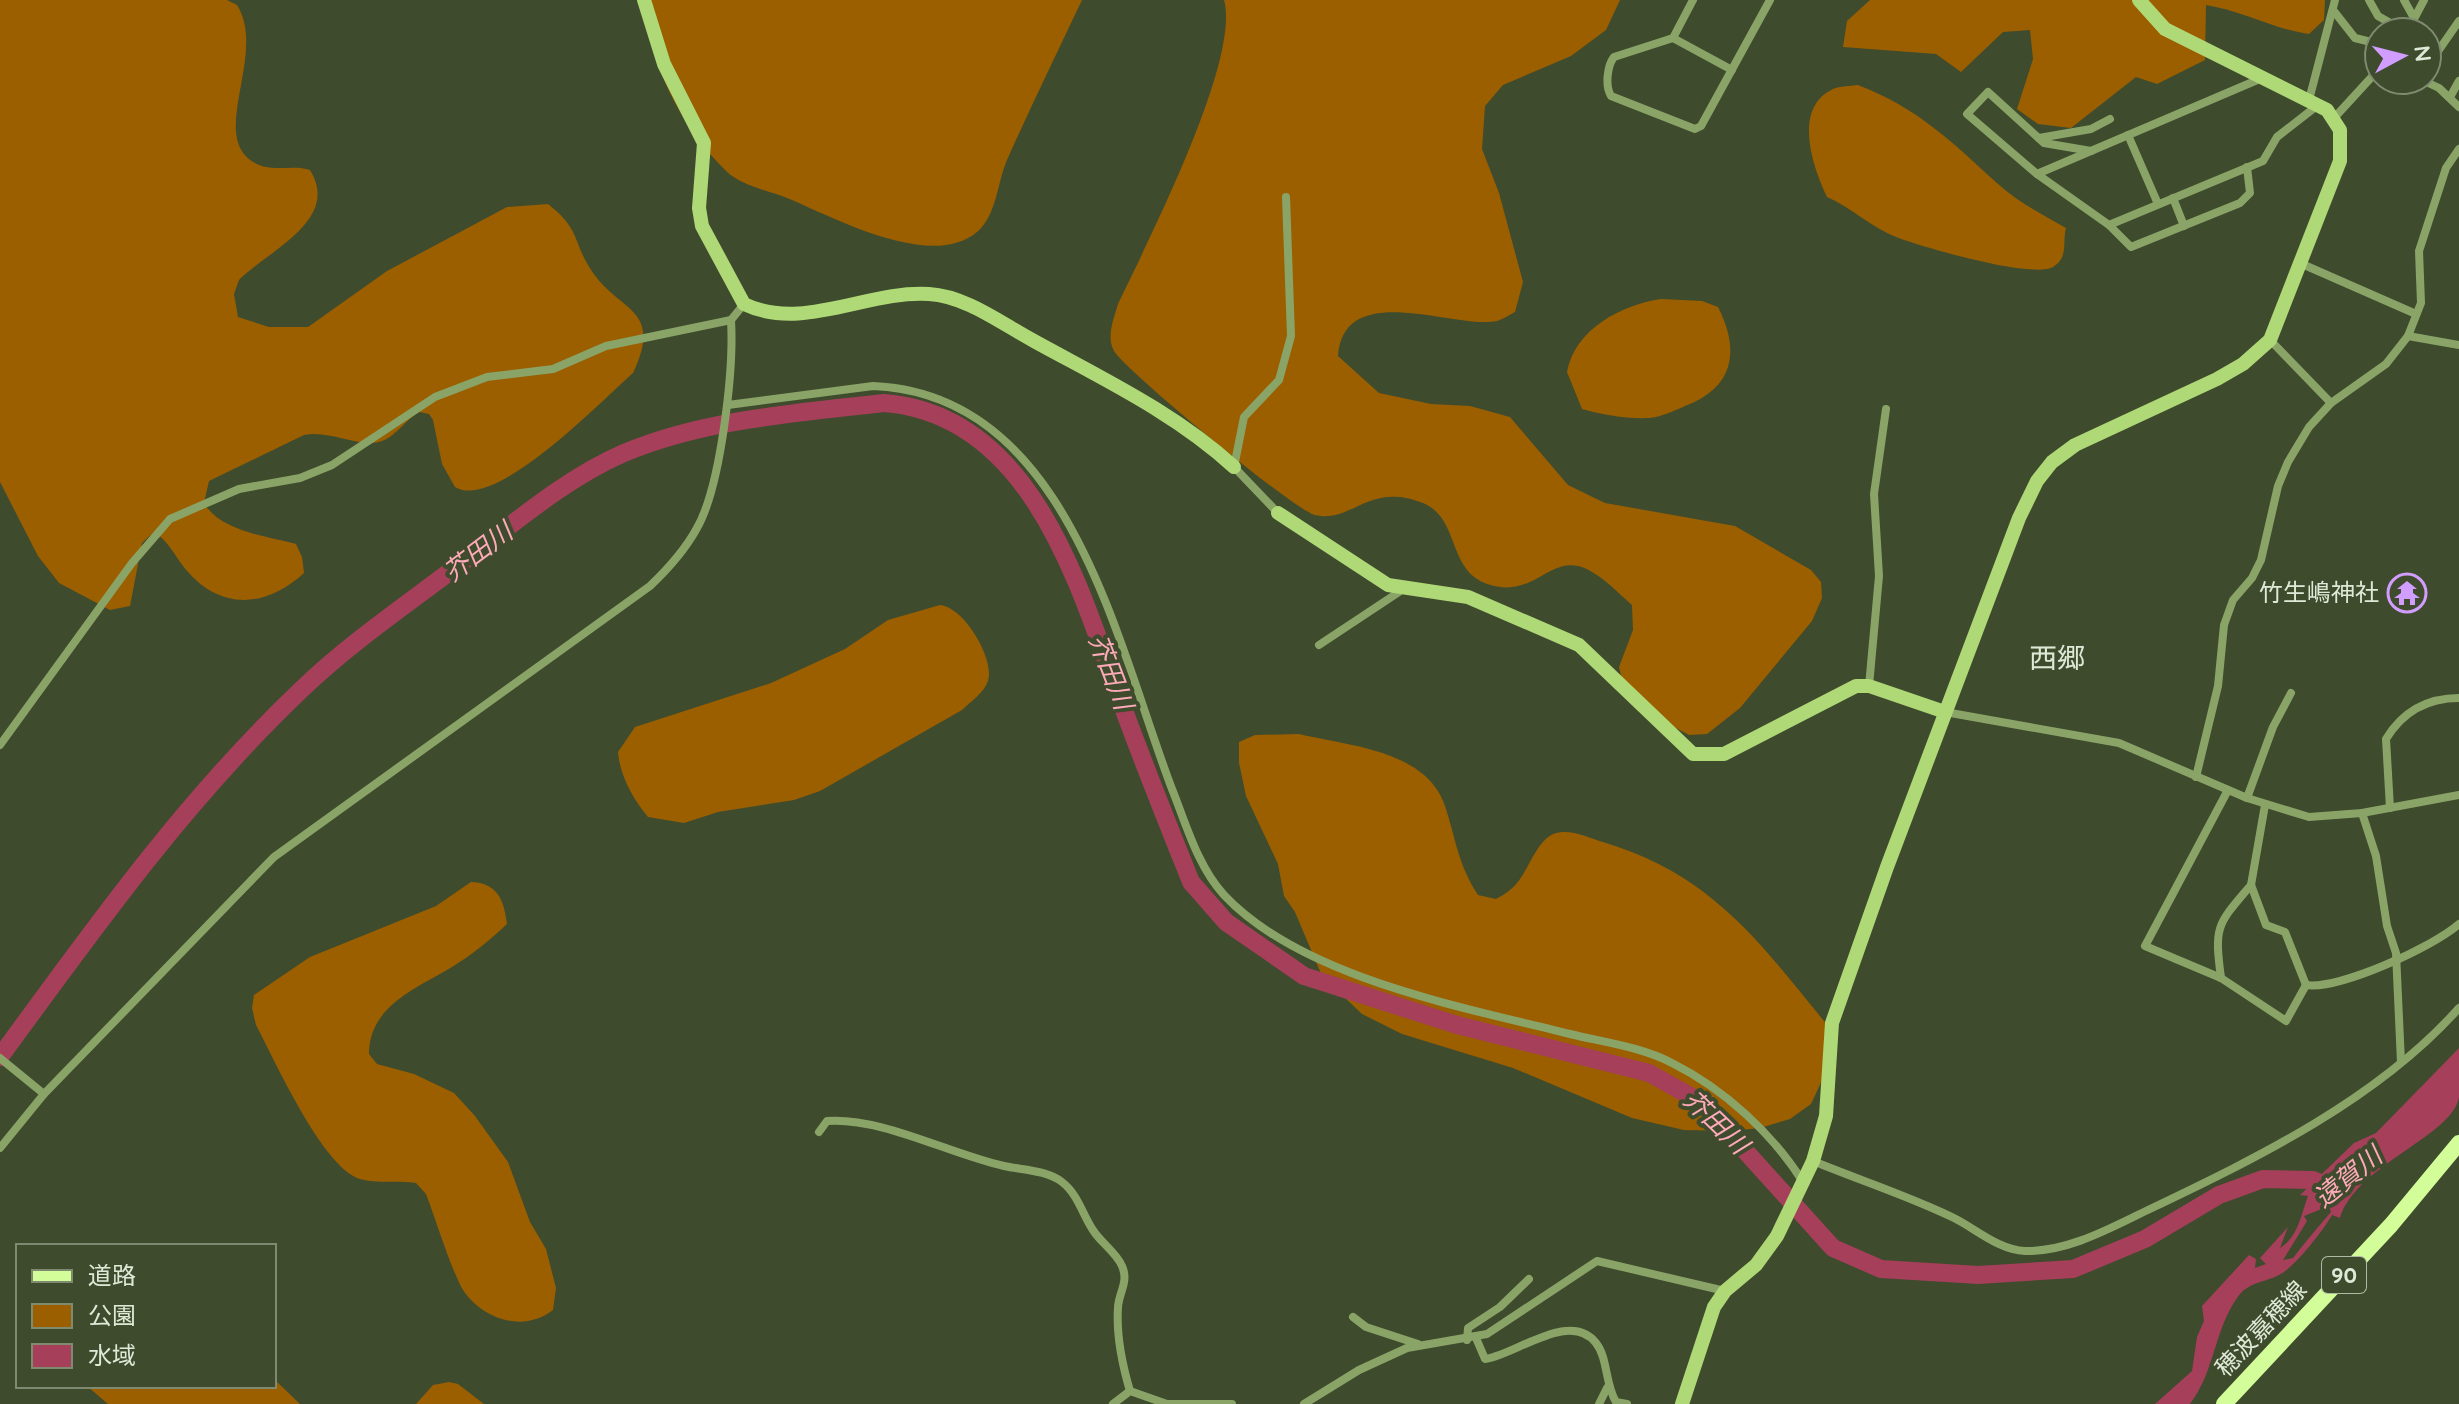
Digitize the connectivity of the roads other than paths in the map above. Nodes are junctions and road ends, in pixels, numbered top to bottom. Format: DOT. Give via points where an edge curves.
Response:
graph roads {
  1 [pos="644,0"];
  2 [pos="1693,0"];
  3 [pos="1770,0"];
  4 [pos="2139,0"];
  5 [pos="2335,0"];
  6 [pos="2333,10"];
  7 [pos="2459,21"];
  8 [pos="1673,38"];
  9 [pos="2363,40"];
  10 [pos="2443,44"];
  11 [pos="1732,70"];
  12 [pos="2265,77"];
  13 [pos="2459,81"];
  14 [pos="2363,86"];
  15 [pos="2443,93"];
  16 [pos="2450,97"];
  17 [pos="2314,102"];
  18 [pos="2459,106"];
  19 [pos="2335,117"];
  20 [pos="2110,119"];
  21 [pos="2128,135"];
  22 [pos="2039,138"];
  23 [pos="2459,149"];
  24 [pos="2092,151"];
  25 [pos="2247,167"];
  26 [pos="2037,174"];
  27 [pos="1286,197"];
  28 [pos="2173,198"];
  29 [pos="2158,204"];
  30 [pos="2109,225"];
  31 [pos="2184,226"];
  32 [pos="2302,264"];
  33 [pos="744,304"];
  34 [pos="2416,314"];
  35 [pos="731,320"];
  36 [pos="2408,336"];
  37 [pos="2270,340"];
  38 [pos="2459,345"];
  39 [pos="2331,403"];
  40 [pos="728,405"];
  41 [pos="1886,409"];
  42 [pos="1234,467"];
  43 [pos="1278,513"];
  44 [pos="1406,588"];
  45 [pos="1319,645"];
  46 [pos="1869,686"];
  47 [pos="2291,693"];
  48 [pos="2459,698"];
  49 [pos="1945,712"];
  50 [pos="0,745"];
  51 [pos="2196,777"];
  52 [pos="2228,790"];
  53 [pos="2459,795"];
  54 [pos="2247,798"];
  55 [pos="2265,805"];
  56 [pos="2390,808"];
  57 [pos="2362,813"];
  58 [pos="2251,885"];
  59 [pos="2459,924"];
  60 [pos="2396,960"];
  61 [pos="2221,978"];
  62 [pos="2306,985"];
  63 [pos="2459,1008"];
  64 [pos="0,1058"];
  65 [pos="2401,1062"];
  66 [pos="44,1094"];
  67 [pos="819,1132"];
  68 [pos="2459,1143"];
  69 [pos="0,1148"];
  70 [pos="1813,1161"];
  71 [pos="1803,1182"];
  72 [pos="1529,1279"];
  73 [pos="1725,1291"];
  74 [pos="1353,1317"];
  75 [pos="1472,1339"];
  76 [pos="1419,1345"];
  77 [pos="1607,1388"];
  78 [pos="1130,1391"];
  79 [pos="1113,1404"];
  80 [pos="1232,1404"];
  81 [pos="1304,1404"];
  82 [pos="1599,1404"];
  83 [pos="1627,1404"];
  84 [pos="1682,1404"];
  85 [pos="2224,1404"];
  1 -- 33 [label="street" via="664,64 704,143 702,226"];
  2 -- 8 [label="street"];
  3 -- 11 [label="street"];
  4 -- 12 [label="street" via="2165,29"];
  5 -- 6 [label="street"];
  6 -- 9 [label="street" via="2355,38"];
  6 -- 17 [label="street"];
  7 -- 10 [label="street"];
  8 -- 11 [label="street"];
  8 -- 11 [label="street" via="1614,57 1609,64 1611,96 1695,129"];
  12 -- 17 [label="street"];
  12 -- 21 [label="street"];
  13 -- 16 [label="street"];
  14 -- 19 [label="street"];
  15 -- 16 [label="street"];
  16 -- 18 [label="street"];
  17 -- 19 [label="street"];
  17 -- 25 [label="street" via="2277,137 2263,161"];
  19 -- 32 [label="street" via="2343,144 2340,161"];
  20 -- 22 [label="street" via="2091,129"];
  21 -- 24 [label="street"];
  21 -- 29 [label="street"];
  22 -- 24 [label="street"];
  22 -- 26 [label="street" via="1988,92 1967,114"];
  23 -- 34 [label="street" via="2446,168 2419,251 2422,288"];
  24 -- 26 [label="street"];
  25 -- 28 [label="street"];
  25 -- 31 [label="street" via="2248,199"];
  26 -- 30 [label="street"];
  27 -- 42 [label="street" via="1291,336 1279,380 1244,417"];
  28 -- 29 [label="street"];
  28 -- 31 [label="street"];
  29 -- 30 [label="street"];
  30 -- 31 [label="street" via="2131,247"];
  32 -- 34 [label="street"];
  32 -- 37 [label="street"];
  33 -- 35 [label="street"];
  33 -- 42 [label="street" via="775,315 911,294 956,299 1164,413"];
  34 -- 36 [label="street"];
  35 -- 40 [label="street"];
  35 -- 50 [label="street" via="606,346 553,369 487,377 435,397 332,465 300,478 239,489 170,519"];
  36 -- 38 [label="street"];
  36 -- 39 [label="street" via="2386,364"];
  37 -- 39 [label="street"];
  37 -- 49 [label="street" via="2217,379 2075,445 2052,462 2019,518"];
  39 -- 51 [label="street" via="2288,462 2261,560 2228,610 2218,686"];
  40 -- 66 [label="street" via="707,505 673,564 650,586 274,857"];
  40 -- 71 [label="street" via="897,387 927,393 978,419 1029,468 1081,545 1101,587 1185,823 1210,878 1226,897 1263,927 1331,966 1669,1061 1741,1112 1785,1154"];
  41 -- 46 [label="street" via="1875,484 1879,576"];
  42 -- 43 [label="street"];
  43 -- 44 [label="street" via="1368,574"];
  44 -- 45 [label="street"];
  44 -- 46 [label="street" via="1468,597 1579,645 1693,754 1724,754 1845,690"];
  46 -- 49 [label="street"];
  47 -- 54 [label="street"];
  48 -- 56 [label="street" via="2420,704 2390,732"];
  49 -- 51 [label="street" via="2119,743"];
  49 -- 70 [label="street" via="1832,1023 1826,1116"];
  51 -- 52 [label="street"];
  52 -- 54 [label="street"];
  52 -- 61 [label="street" via="2145,946"];
  53 -- 56 [label="street"];
  54 -- 55 [label="street"];
  55 -- 57 [label="street" via="2309,817"];
  55 -- 58 [label="street"];
  56 -- 57 [label="street"];
  57 -- 60 [label="street"];
  58 -- 61 [label="street" via="2218,926"];
  58 -- 62 [label="street" via="2266,925 2285,932"];
  59 -- 60 [label="street"];
  60 -- 62 [label="street" via="2320,987"];
  60 -- 65 [label="street"];
  61 -- 62 [label="street" via="2286,1021"];
  63 -- 65 [label="street"];
  64 -- 66 [label="street"];
  65 -- 70 [label="street" via="2339,1108 2204,1183 2088,1238 2055,1247 2023,1251 2002,1246 1954,1218"];
  66 -- 69 [label="street"];
  67 -- 78 [label="street" via="827,1121 843,1120 1060,1180 1122,1265 1125,1283 1118,1326"];
  68 -- 85 [label="main road, 穂波嘉穂線 / 90" via="2391,1225"];
  70 -- 71 [label="street"];
  71 -- 73 [label="street" via="1788,1219 1756,1265"];
  72 -- 75 [label="street" via="1468,1328"];
  73 -- 75 [label="street" via="1597,1261"];
  73 -- 84 [label="street" via="1714,1307"];
  74 -- 76 [label="street" via="1366,1327"];
  75 -- 76 [label="street"];
  75 -- 77 [label="street" via="1485,1359 1574,1329 1598,1345"];
  76 -- 81 [label="street" via="1359,1370"];
  77 -- 82 [label="street"];
  77 -- 83 [label="street" via="1616,1402"];
  78 -- 79 [label="street"];
  78 -- 80 [label="street" via="1167,1404"];
}
